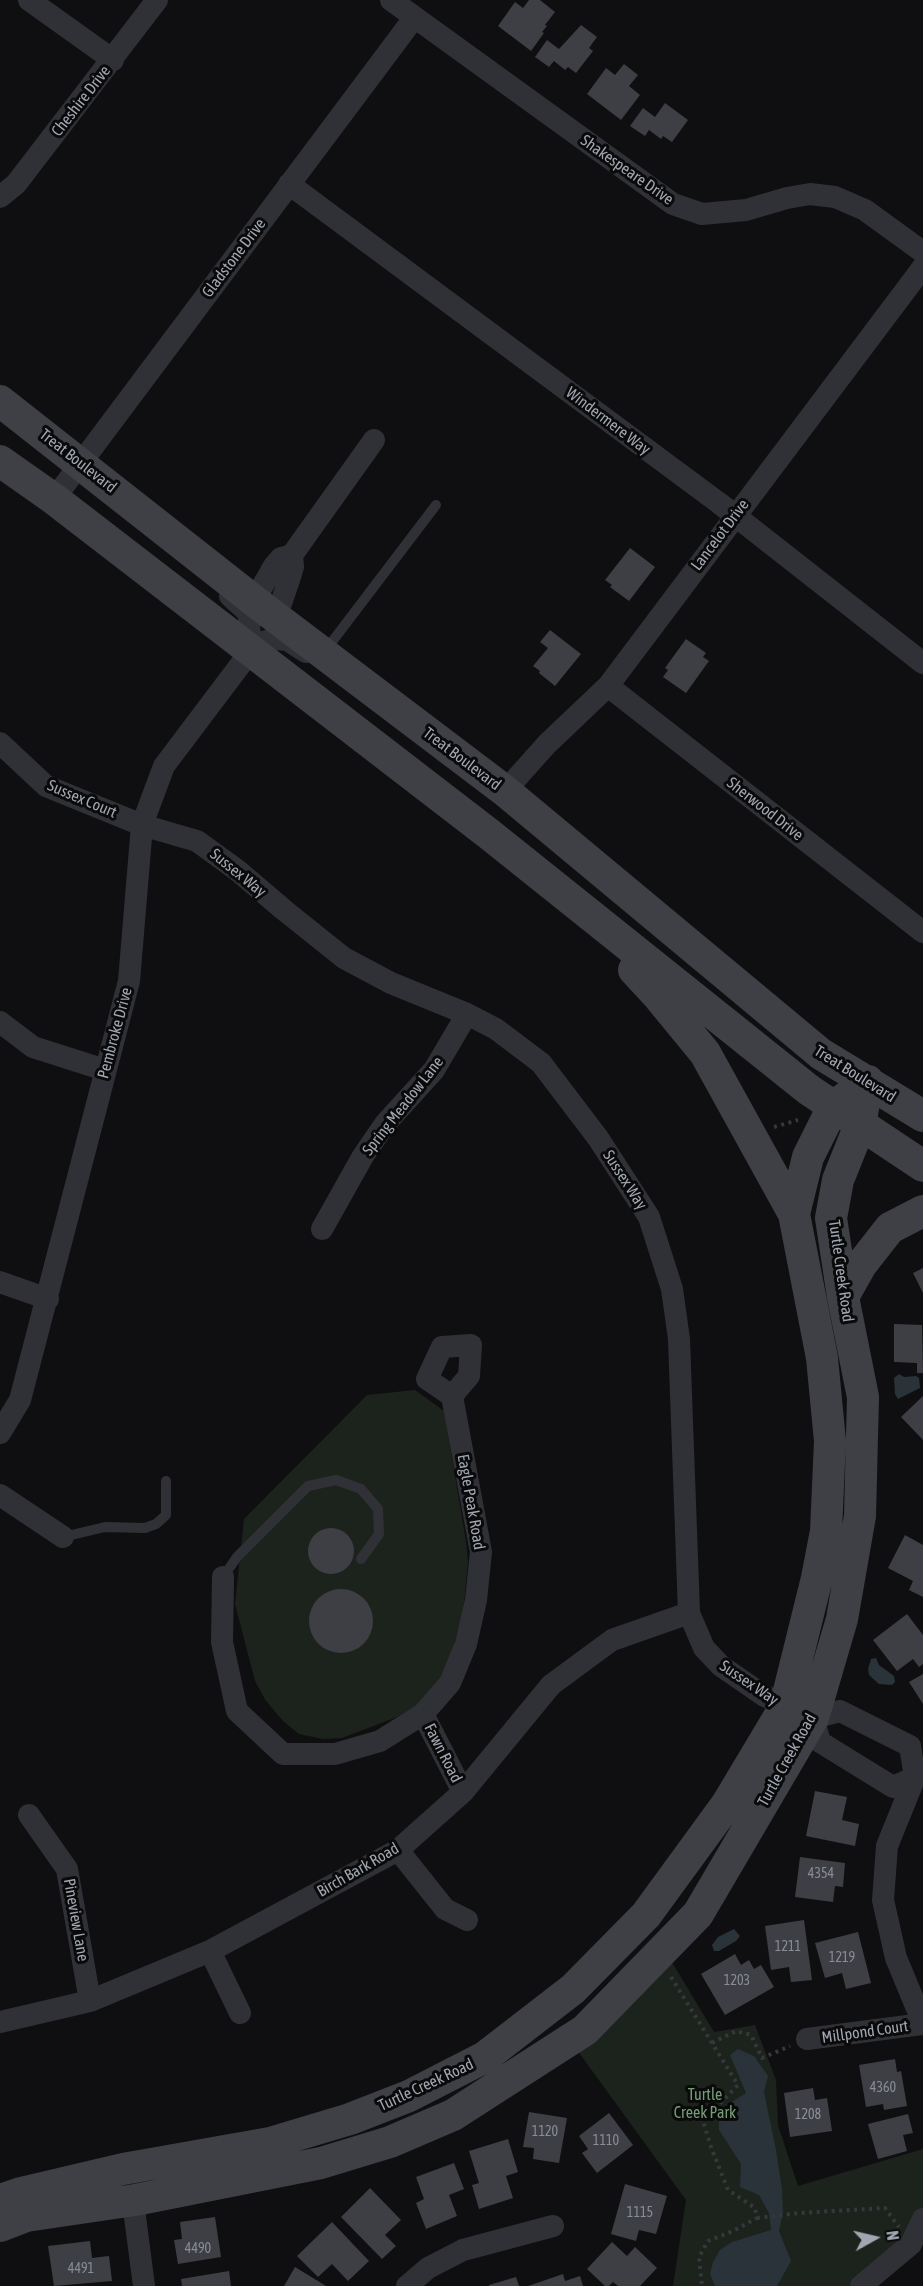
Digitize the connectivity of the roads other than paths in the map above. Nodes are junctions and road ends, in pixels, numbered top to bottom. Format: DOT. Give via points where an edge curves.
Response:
graph roads {
  1 [pos="29,0"];
  2 [pos="158,0"];
  3 [pos="391,0"];
  4 [pos="414,18"];
  5 [pos="113,60"];
  6 [pos="289,184"];
  7 [pos="0,197"];
  8 [pos="923,252"];
  9 [pos="923,267"];
  10 [pos="0,401"];
  11 [pos="374,440"];
  12 [pos="0,460"];
  13 [pos="81,463"];
  14 [pos="54,499"];
  15 [pos="436,505"];
  16 [pos="735,515"];
  17 [pos="208,564"];
  18 [pos="265,609"];
  19 [pos="250,649"];
  20 [pos="323,654"];
  21 [pos="923,663"];
  22 [pos="608,686"];
  23 [pos="433,737"];
  24 [pos="0,743"];
  25 [pos="505,791"];
  26 [pos="142,825"];
  27 [pos="543,877"];
  28 [pos="923,932"];
  29 [pos="467,1014"];
  30 [pos="0,1022"];
  31 [pos="105,1070"];
  32 [pos="868,1081"];
  33 [pos="833,1107"];
  34 [pos="923,1116"];
  35 [pos="860,1125"];
  36 [pos="923,1166"];
  37 [pos="923,1211"];
  38 [pos="794,1214"];
  39 [pos="321,1229"];
  40 [pos="0,1282"];
  41 [pos="843,1297"];
  42 [pos="48,1299"];
  43 [pos="452,1396"];
  44 [pos="0,1433"];
  45 [pos="166,1481"];
  46 [pos="0,1495"];
  47 [pos="63,1537"];
  48 [pos="361,1559"];
  49 [pos="223,1577"];
  50 [pos="689,1613"];
  51 [pos="799,1712"];
  52 [pos="423,1714"];
  53 [pos="919,1772"];
  54 [pos="463,1792"];
  55 [pos="29,1815"];
  56 [pos="398,1850"];
  57 [pos="467,1920"];
  58 [pos="210,1951"];
  59 [pos="90,2001"];
  60 [pos="240,2013"];
  61 [pos="0,2022"];
  62 [pos="923,2024"];
  63 [pos="807,2039"];
  64 [pos="0,2200"];
  65 [pos="135,2200"];
  66 [pos="923,2219"];
  67 [pos="0,2226"];
  68 [pos="553,2226"];
  69 [pos="917,2250"];
  70 [pos="144,2286"];
  71 [pos="407,2286"];
  72 [pos="861,2286"];
  1 -- 5 [label="street"];
  2 -- 5 [label="street, Cheshire Drive"];
  3 -- 4 [label="street, Shakespeare Drive"];
  4 -- 6 [label="street, Gladstone Drive"];
  4 -- 8 [label="street, Shakespeare Drive" via="673,204 702,214 746,210 810,194 836,197 865,210"];
  5 -- 7 [label="street, Cheshire Drive" via="16,184"];
  6 -- 13 [label="street, Gladstone Drive"];
  6 -- 16 [label="street, Windermere Way"];
  9 -- 16 [label="street, Lancelot Drive"];
  10 -- 13 [label="street, Treat Boulevard"];
  11 -- 18 [label="street" via="292,555 289,580"];
  12 -- 14 [label="street"];
  13 -- 14 [label="street, Gladstone Drive"];
  13 -- 17 [label="street, Treat Boulevard"];
  14 -- 19 [label="street"];
  15 -- 20 [label="lane"];
  16 -- 21 [label="street, Windermere Way"];
  16 -- 22 [label="street, Lancelot Drive"];
  17 -- 18 [label="street, Treat Boulevard"];
  17 -- 19 [label="street" via="211,580 249,613"];
  18 -- 20 [label="street, Treat Boulevard"];
  19 -- 23 [label="street" via="274,639 295,644 411,735"];
  19 -- 26 [label="street, Pembroke Drive" via="164,766"];
  19 -- 27 [label="street"];
  20 -- 23 [label="street, Treat Boulevard"];
  22 -- 25 [label="street, Lancelot Drive"];
  22 -- 28 [label="street, Sherwood Drive"];
  23 -- 25 [label="street, Treat Boulevard"];
  24 -- 26 [label="street, Sussex Court" via="46,786"];
  25 -- 32 [label="street, Treat Boulevard" via="821,1054"];
  26 -- 29 [label="street, Sussex Way" via="197,841 344,958 391,983"];
  26 -- 31 [label="street, Pembroke Drive" via="129,981"];
  27 -- 33 [label="street"];
  27 -- 38 [label="street" via="659,997 705,1053"];
  29 -- 39 [label="street, Spring Meadow Lane" via="434,1070 385,1124 363,1156"];
  29 -- 50 [label="street, Sussex Way" via="496,1029 541,1063 598,1138 649,1217 672,1289 679,1340"];
  30 -- 31 [label="street" via="33,1047"];
  31 -- 42 [label="street, Pembroke Drive"];
  32 -- 33 [label="street, Turtle Creek Road"];
  32 -- 34 [label="street, Treat Boulevard"];
  32 -- 35 [label="street, Turtle Creek Road"];
  33 -- 35 [label="street"];
  33 -- 38 [label="street, Turtle Creek Road" via="808,1157"];
  35 -- 36 [label="street"];
  35 -- 41 [label="street, Turtle Creek Road" via="838,1180 831,1218"];
  37 -- 41 [label="street" via="890,1228 861,1265"];
  38 -- 51 [label="street, Turtle Creek Road" via="822,1358 830,1441 826,1531"];
  40 -- 42 [label="street"];
  41 -- 51 [label="street, Turtle Creek Road" via="863,1397 860,1516 842,1619"];
  42 -- 44 [label="street, Pembroke Drive" via="20,1400"];
  43 -- 52 [label="street, Eagle Peak Road" via="481,1552 466,1644 450,1683"];
  45 -- 47 [label="lane" via="166,1515 156,1524 145,1528 105,1527"];
  46 -- 47 [label="street"];
  48 -- 49 [label="lane" via="379,1534 378,1509 361,1489 336,1480 308,1486 237,1557"];
  49 -- 52 [label="street, Eagle Peak Road" via="222,1642 237,1711 283,1754 335,1754 380,1741"];
  50 -- 51 [label="street, Sussex Way" via="704,1648 715,1660 763,1695"];
  50 -- 54 [label="street, Birch Bark Road" via="612,1640 551,1684"];
  51 -- 53 [label="street" via="840,1711 910,1746"];
  51 -- 53 [label="street" via="820,1742 893,1787"];
  51 -- 64 [label="street, Turtle Creek Road" via="646,1915 573,1989 485,2057 410,2096 270,2143 123,2169"];
  51 -- 65 [label="street, Turtle Creek Road" via="698,1914 585,2030 453,2115 390,2142 321,2163"];
  52 -- 54 [label="street, Fawn Road"];
  53 -- 62 [label="street" via="887,1846 883,1900 896,1958"];
  54 -- 56 [label="street, Birch Bark Road"];
  55 -- 59 [label="street, Pineview Lane" via="67,1869"];
  56 -- 57 [label="street" via="445,1909"];
  56 -- 58 [label="street, Birch Bark Road"];
  58 -- 59 [label="street, Birch Bark Road"];
  58 -- 60 [label="street"];
  59 -- 61 [label="street, Birch Bark Road"];
  62 -- 63 [label="street, Millpond Court"];
  65 -- 67 [label="street, Turtle Creek Road" via="26,2216"];
  65 -- 70 [label="street"];
  66 -- 69 [label="street"];
  68 -- 71 [label="street" via="463,2250 428,2268"];
  69 -- 72 [label="street"];
}
